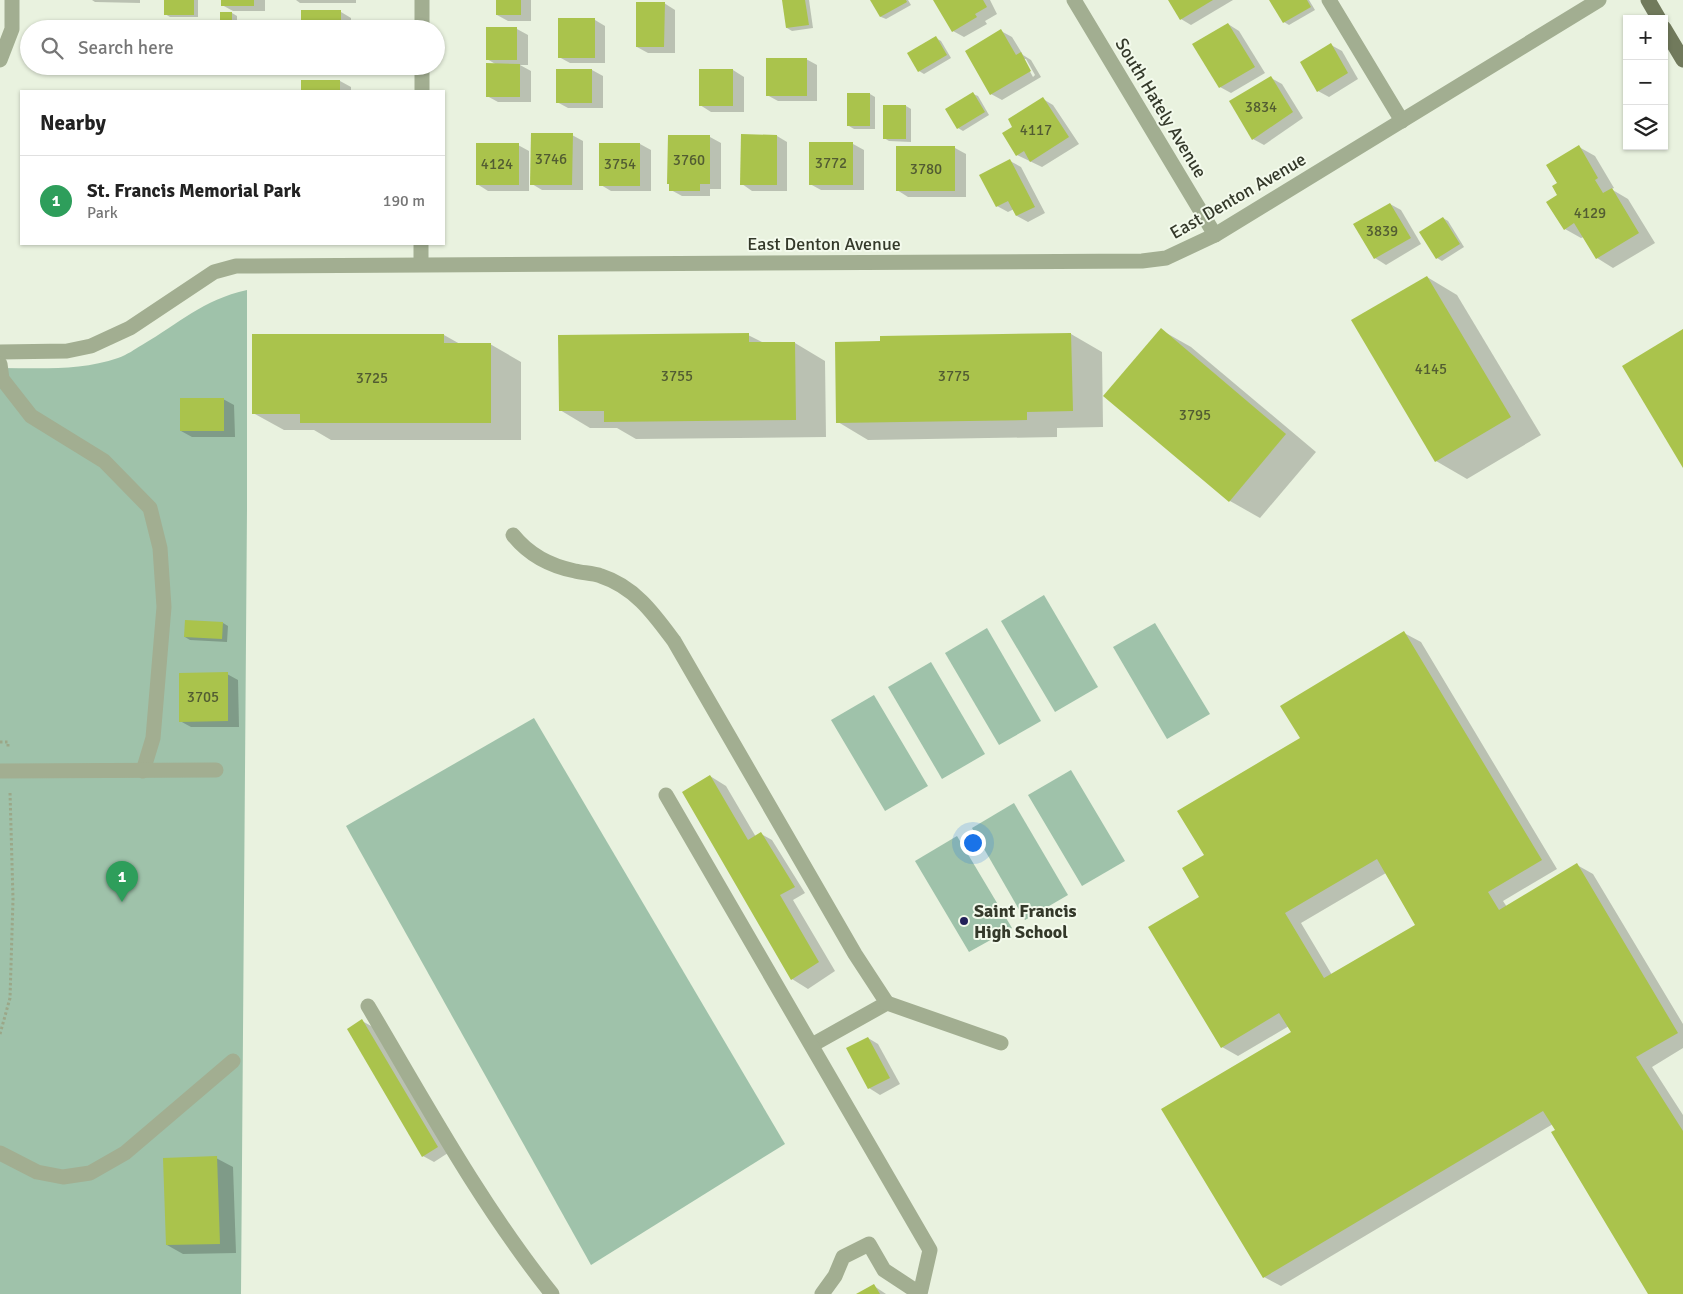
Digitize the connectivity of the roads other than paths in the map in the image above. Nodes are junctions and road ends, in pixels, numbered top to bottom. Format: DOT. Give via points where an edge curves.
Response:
graph roads {
  1 [pos="12,0"];
  2 [pos="422,0"];
  3 [pos="1074,0"];
  4 [pos="1329,0"];
  5 [pos="1599,0"];
  6 [pos="1648,0"];
  7 [pos="1657,15"];
  8 [pos="422,20"];
  9 [pos="1668,35"];
  10 [pos="0,60"];
  11 [pos="1683,60"];
  12 [pos="422,75"];
  13 [pos="422,90"];
  14 [pos="1402,121"];
  15 [pos="1215,235"];
  16 [pos="421,245"];
  17 [pos="421,264"];
  18 [pos="0,352"];
  19 [pos="0,364"];
  20 [pos="514,535"];
  21 [pos="216,770"];
  22 [pos="5,771"];
  23 [pos="143,771"];
  24 [pos="666,795"];
  25 [pos="887,1003"];
  26 [pos="368,1006"];
  27 [pos="1001,1044"];
  28 [pos="812,1046"];
  29 [pos="233,1061"];
  30 [pos="0,1153"];
  31 [pos="920,1293"];
  32 [pos="552,1294"];
  33 [pos="822,1294"];
  1 -- 10 [label="street" via="12,29"];
  2 -- 8 [label="street"];
  3 -- 15 [label="street, South Hately Avenue"];
  4 -- 14 [label="street"];
  5 -- 14 [label="street, East Denton Avenue"];
  6 -- 7 [label="main road"];
  9 -- 11 [label="main road"];
  12 -- 13 [label="street"];
  14 -- 15 [label="street, East Denton Avenue"];
  15 -- 17 [label="street, East Denton Avenue" via="1166,258 1142,261"];
  16 -- 17 [label="street"];
  17 -- 18 [label="street, East Denton Avenue" via="236,266 214,272 130,328 91,346 67,351"];
  19 -- 23 [label="street" via="2,379 31,416 104,461 150,508 160,548 164,607 153,738"];
  20 -- 25 [label="street" via="523,547 548,564 601,576 630,590 652,610 674,641 855,954"];
  21 -- 23 [label="street"];
  22 -- 23 [label="street"];
  24 -- 28 [label="street"];
  25 -- 27 [label="street"];
  25 -- 28 [label="street"];
  26 -- 32 [label="street" via="479,1192"];
  28 -- 31 [label="street" via="930,1250"];
  29 -- 30 [label="street" via="125,1153 90,1173 62,1177 37,1172"];
  31 -- 33 [label="street" via="884,1270 869,1244 843,1257"];
}
